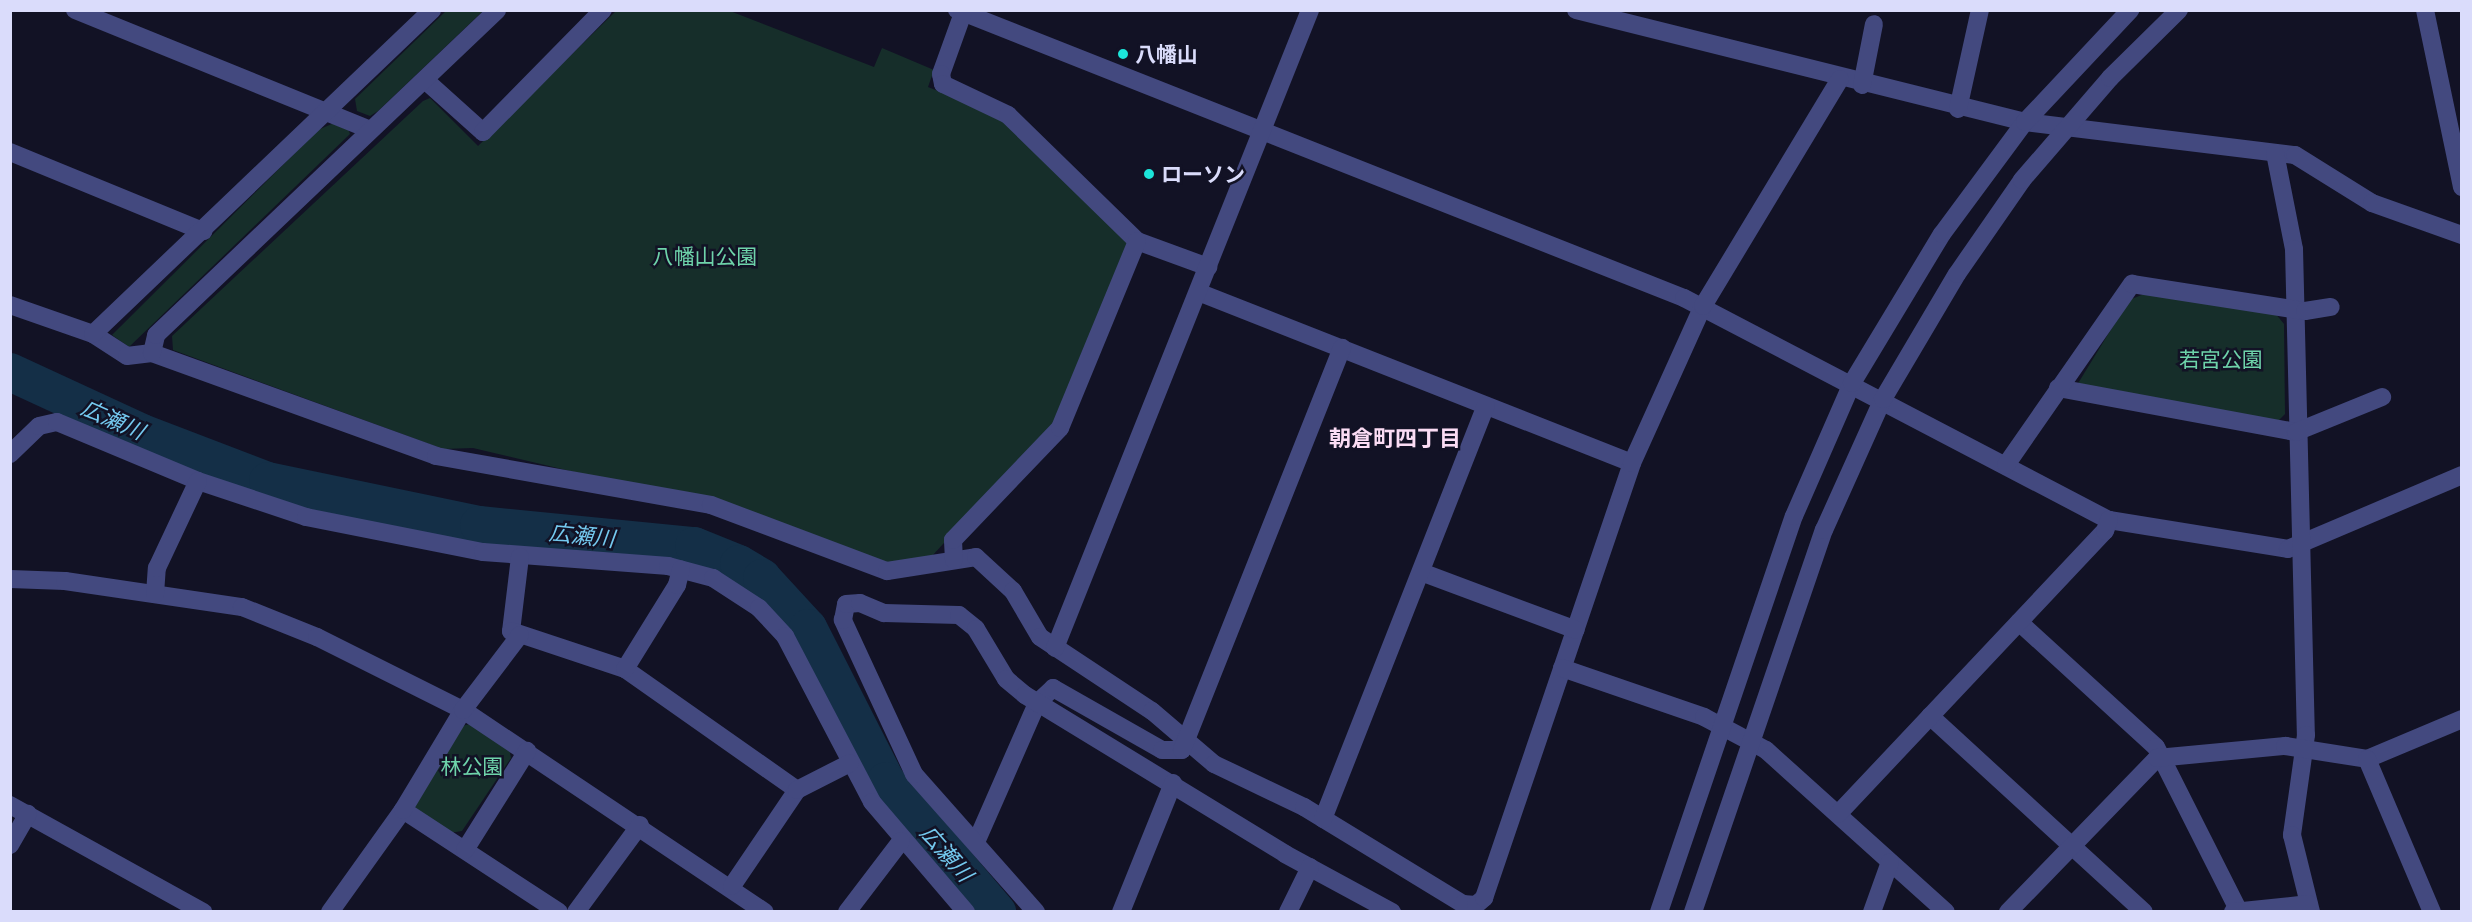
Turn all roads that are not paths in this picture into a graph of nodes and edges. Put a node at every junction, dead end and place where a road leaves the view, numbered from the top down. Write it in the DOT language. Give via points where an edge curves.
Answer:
graph roads {
  1 [pos="75,10"];
  2 [pos="432,10"];
  3 [pos="497,10"];
  4 [pos="603,10"];
  5 [pos="1310,10"];
  6 [pos="1575,10"];
  7 [pos="1980,10"];
  8 [pos="2130,10"];
  9 [pos="2179,10"];
  10 [pos="2425,10"];
  11 [pos="960,12"];
  12 [pos="1628,17"];
  13 [pos="1874,24"];
  14 [pos="1840,79"];
  15 [pos="425,80"];
  16 [pos="1862,85"];
  17 [pos="1958,109"];
  18 [pos="327,112"];
  19 [pos="2025,122"];
  20 [pos="2067,124"];
  21 [pos="1262,129"];
  22 [pos="371,130"];
  23 [pos="10,152"];
  24 [pos="2275,153"];
  25 [pos="2462,187"];
  26 [pos="203,231"];
  27 [pos="2462,235"];
  28 [pos="1137,241"];
  29 [pos="1209,267"];
  30 [pos="1198,292"];
  31 [pos="10,305"];
  32 [pos="1703,306"];
  33 [pos="2293,307"];
  34 [pos="2331,307"];
  35 [pos="93,334"];
  36 [pos="1342,348"];
  37 [pos="152,353"];
  38 [pos="1852,383"];
  39 [pos="2058,388"];
  40 [pos="2382,397"];
  41 [pos="1883,399"];
  42 [pos="1486,406"];
  43 [pos="2296,432"];
  44 [pos="10,454"];
  45 [pos="1632,463"];
  46 [pos="2006,465"];
  47 [pos="2462,476"];
  48 [pos="198,482"];
  49 [pos="2109,520"];
  50 [pos="2298,545"];
  51 [pos="520,556"];
  52 [pos="954,560"];
  53 [pos="681,568"];
  54 [pos="1421,572"];
  55 [pos="10,579"];
  56 [pos="155,594"];
  57 [pos="2019,622"];
  58 [pos="1576,630"];
  59 [pos="520,635"];
  60 [pos="1055,648"];
  61 [pos="1562,668"];
  62 [pos="625,669"];
  63 [pos="1037,703"];
  64 [pos="463,710"];
  65 [pos="1930,716"];
  66 [pos="2462,719"];
  67 [pos="1722,725"];
  68 [pos="1188,741"];
  69 [pos="1751,741"];
  70 [pos="2304,748"];
  71 [pos="527,751"];
  72 [pos="2160,756"];
  73 [pos="2367,759"];
  74 [pos="850,763"];
  75 [pos="1173,783"];
  76 [pos="797,790"];
  77 [pos="10,805"];
  78 [pos="403,810"];
  79 [pos="28,814"];
  80 [pos="1838,814"];
  81 [pos="1323,819"];
  82 [pos="640,825"];
  83 [pos="977,840"];
  84 [pos="901,841"];
  85 [pos="2073,844"];
  86 [pos="10,845"];
  87 [pos="465,850"];
  88 [pos="1890,862"];
  89 [pos="1310,867"];
  90 [pos="732,886"];
  91 [pos="2310,908"];
  92 [pos="2236,910"];
  93 [pos="203,912"];
  94 [pos="330,912"];
  95 [pos="559,912"];
  96 [pos="576,912"];
  97 [pos="765,912"];
  98 [pos="847,912"];
  99 [pos="966,912"];
  100 [pos="1036,912"];
  101 [pos="1121,912"];
  102 [pos="1288,912"];
  103 [pos="1392,912"];
  104 [pos="1659,912"];
  105 [pos="1693,912"];
  106 [pos="1872,912"];
  107 [pos="1946,912"];
  108 [pos="2008,912"];
  109 [pos="2144,912"];
  110 [pos="2432,912"];
  1 -- 18 [label="street"];
  2 -- 18 [label="street"];
  3 -- 15 [label="street"];
  4 -- 15 [label="street" via="483,132"];
  5 -- 21 [label="street"];
  6 -- 12 [label="street"];
  7 -- 17 [label="street"];
  8 -- 19 [label="street"];
  9 -- 20 [label="street"];
  10 -- 25 [label="street"];
  11 -- 21 [label="street"];
  11 -- 28 [label="street" via="941,74 943,84 1008,115"];
  12 -- 14 [label="street"];
  13 -- 16 [label="street"];
  14 -- 16 [label="street"];
  14 -- 32 [label="street"];
  15 -- 22 [label="street"];
  16 -- 17 [label="street"];
  17 -- 19 [label="street"];
  18 -- 22 [label="street"];
  18 -- 26 [label="street"];
  19 -- 20 [label="street"];
  19 -- 38 [label="street" via="1942,234"];
  20 -- 24 [label="street"];
  20 -- 41 [label="street" via="1991,222"];
  21 -- 29 [label="street"];
  21 -- 32 [label="street"];
  22 -- 37 [label="street" via="156,334"];
  23 -- 26 [label="street"];
  24 -- 27 [label="street" via="2304,159 2372,203"];
  24 -- 33 [label="street" via="2294,249"];
  26 -- 35 [label="street"];
  28 -- 29 [label="street"];
  28 -- 52 [label="street" via="1060,428 953,540"];
  29 -- 30 [label="street"];
  30 -- 36 [label="street"];
  30 -- 60 [label="street"];
  31 -- 35 [label="street"];
  32 -- 38 [label="street"];
  32 -- 45 [label="street"];
  33 -- 34 [label="street" via="2312,311"];
  33 -- 39 [label="street" via="2132,284"];
  33 -- 43 [label="street"];
  35 -- 37 [label="street" via="127,356"];
  36 -- 42 [label="street"];
  36 -- 68 [label="street"];
  37 -- 52 [label="street" via="436,456 711,505 887,571"];
  38 -- 41 [label="street"];
  38 -- 67 [label="street" via="1794,516"];
  39 -- 43 [label="street"];
  39 -- 46 [label="street"];
  40 -- 43 [label="street"];
  41 -- 46 [label="street"];
  41 -- 69 [label="street" via="1824,530"];
  42 -- 45 [label="street"];
  42 -- 54 [label="street"];
  43 -- 50 [label="street"];
  44 -- 48 [label="street" via="39,426 57,422"];
  45 -- 58 [label="street"];
  46 -- 49 [label="street"];
  47 -- 50 [label="street"];
  48 -- 51 [label="street" via="306,517"];
  48 -- 56 [label="street" via="157,568"];
  49 -- 50 [label="street" via="2279,549"];
  49 -- 57 [label="street"];
  50 -- 70 [label="street"];
  51 -- 53 [label="street"];
  51 -- 59 [label="street" via="510,626"];
  52 -- 60 [label="street" via="980,560 1013,591 1040,637"];
  53 -- 62 [label="street" via="677,585"];
  53 -- 74 [label="street" via="744,596 785,636 829,713"];
  54 -- 58 [label="street"];
  54 -- 81 [label="street"];
  55 -- 56 [label="street"];
  56 -- 64 [label="street" via="256,611"];
  57 -- 65 [label="street"];
  57 -- 72 [label="street"];
  58 -- 61 [label="street"];
  59 -- 62 [label="street"];
  59 -- 64 [label="street"];
  60 -- 68 [label="street" via="1152,711"];
  61 -- 67 [label="street"];
  61 -- 81 [label="street" via="1480,903 1463,904"];
  62 -- 76 [label="street"];
  63 -- 68 [label="street" via="1048,690 1060,689 1170,754"];
  63 -- 75 [label="street"];
  63 -- 83 [label="street"];
  63 -- 83 [label="street" via="1006,679 976,629 959,615 884,613 854,602 841,610 914,774 956,825"];
  64 -- 71 [label="street"];
  64 -- 78 [label="street"];
  65 -- 80 [label="street"];
  65 -- 85 [label="street"];
  66 -- 73 [label="street"];
  67 -- 69 [label="street"];
  67 -- 104 [label="street"];
  68 -- 81 [label="street" via="1222,768"];
  69 -- 80 [label="street"];
  69 -- 105 [label="street"];
  70 -- 72 [label="street"];
  70 -- 73 [label="street"];
  70 -- 91 [label="street" via="2292,835"];
  71 -- 82 [label="street"];
  71 -- 87 [label="street"];
  72 -- 85 [label="street"];
  72 -- 92 [label="street"];
  73 -- 110 [label="street"];
  74 -- 76 [label="street"];
  74 -- 84 [label="street"];
  75 -- 89 [label="street"];
  75 -- 101 [label="street"];
  76 -- 90 [label="street"];
  77 -- 79 [label="street"];
  78 -- 87 [label="street"];
  78 -- 94 [label="street"];
  79 -- 86 [label="street"];
  79 -- 93 [label="street"];
  80 -- 88 [label="street"];
  82 -- 90 [label="street"];
  82 -- 96 [label="street"];
  83 -- 100 [label="street"];
  84 -- 98 [label="street"];
  84 -- 99 [label="street"];
  85 -- 108 [label="street"];
  85 -- 109 [label="street"];
  87 -- 95 [label="street"];
  88 -- 106 [label="street"];
  88 -- 107 [label="street"];
  89 -- 102 [label="street"];
  89 -- 103 [label="street"];
  90 -- 97 [label="street"];
  91 -- 92 [label="street"];
}
